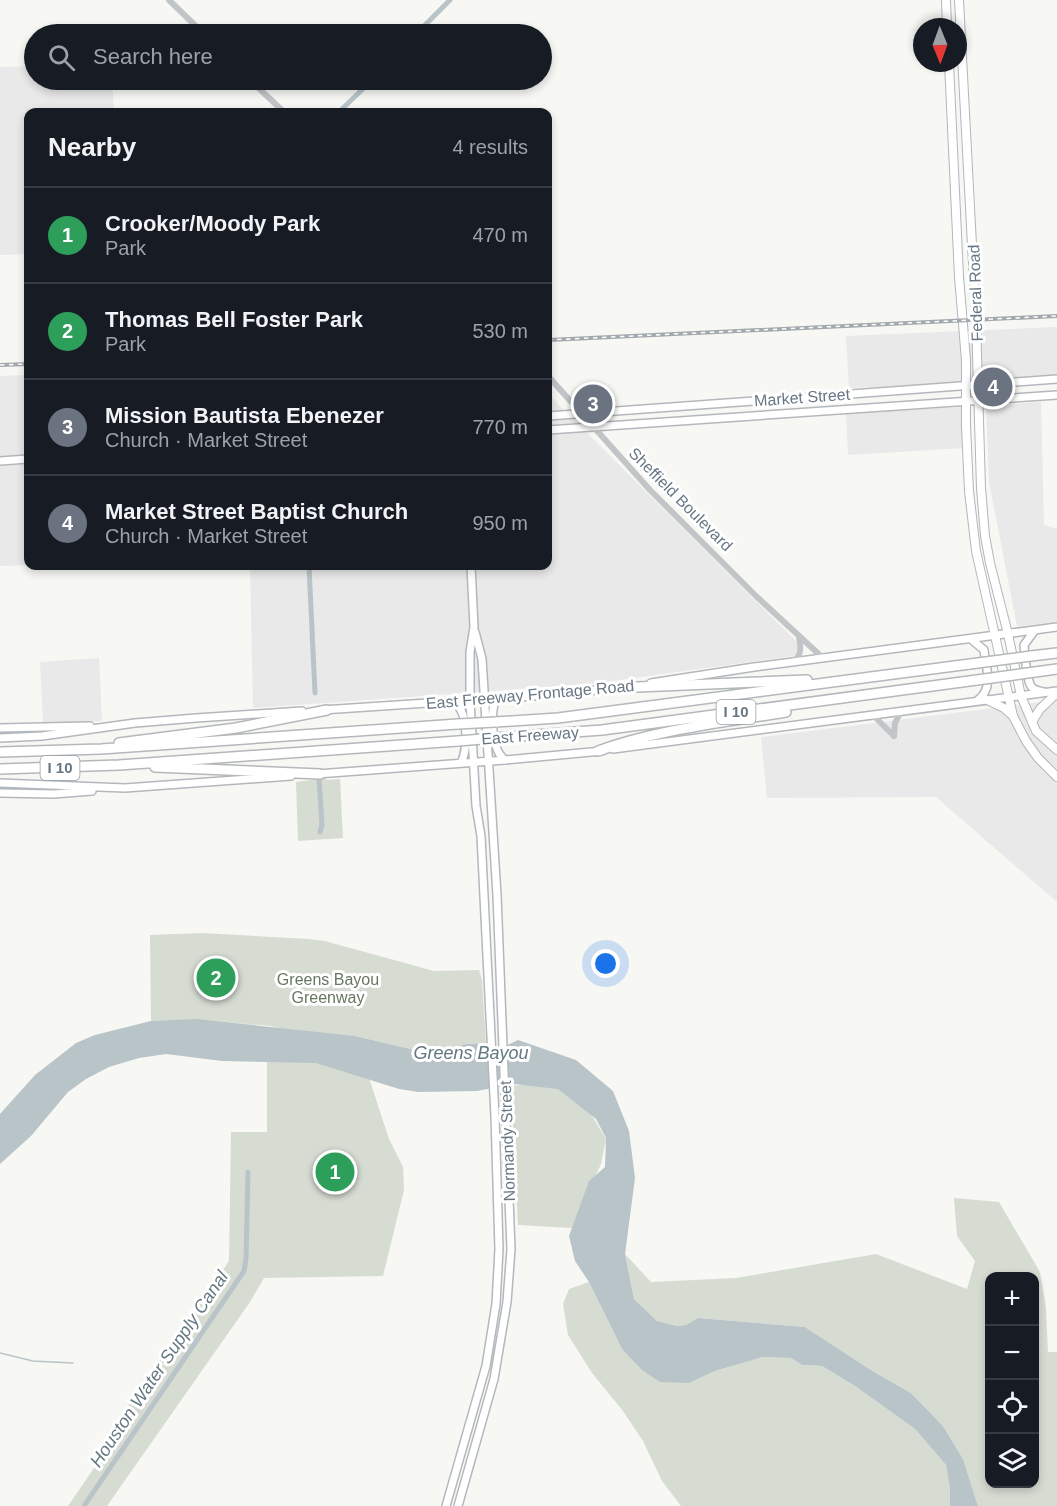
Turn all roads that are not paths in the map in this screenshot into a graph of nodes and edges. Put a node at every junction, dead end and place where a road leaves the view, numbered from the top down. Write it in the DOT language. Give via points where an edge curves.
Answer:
graph roads {
  1 [pos="169,0"];
  2 [pos="946,0"];
  3 [pos="959,0"];
  4 [pos="947,18"];
  5 [pos="194,24"];
  6 [pos="949,72"];
  7 [pos="261,90"];
  8 [pos="280,108"];
  9 [pos="971,212"];
  10 [pos="955,213"];
  11 [pos="974,276"];
  12 [pos="958,277"];
  13 [pos="1057,379"];
  14 [pos="552,381"];
  15 [pos="979,385"];
  16 [pos="967,386"];
  17 [pos="1057,395"];
  18 [pos="967,400"];
  19 [pos="979,400"];
  20 [pos="580,413"];
  21 [pos="552,416"];
  22 [pos="592,426"];
  23 [pos="552,430"];
  24 [pos="24,459"];
  25 [pos="0,461"];
  26 [pos="471,570"];
  27 [pos="474,627"];
  28 [pos="1057,627"];
  29 [pos="1035,630"];
  30 [pos="1008,634"];
  31 [pos="996,636"];
  32 [pos="799,637"];
  33 [pos="971,639"];
  34 [pos="1057,652"];
  35 [pos="823,658"];
  36 [pos="793,662"];
  37 [pos="1057,669"];
  38 [pos="863,678"];
  39 [pos="613,688"];
  40 [pos="894,692"];
  41 [pos="1057,692"];
  42 [pos="1046,693"];
  43 [pos="1020,696"];
  44 [pos="496,698"];
  45 [pos="1008,698"];
  46 [pos="485,699"];
  47 [pos="470,700"];
  48 [pos="987,700"];
  49 [pos="451,702"];
  50 [pos="976,702"];
  51 [pos="327,710"];
  52 [pos="901,711"];
  53 [pos="873,715"];
  54 [pos="1013,716"];
  55 [pos="1032,722"];
  56 [pos="135,723"];
  57 [pos="0,728"];
  58 [pos="1019,731"];
  59 [pos="1036,731"];
  60 [pos="0,738"];
  61 [pos="80,750"];
  62 [pos="1057,750"];
  63 [pos="598,751"];
  64 [pos="0,752"];
  65 [pos="505,760"];
  66 [pos="474,762"];
  67 [pos="488,762"];
  68 [pos="461,763"];
  69 [pos="119,765"];
  70 [pos="0,769"];
  71 [pos="1056,773"];
  72 [pos="320,774"];
  73 [pos="0,783"];
  74 [pos="125,788"];
  75 [pos="0,794"];
  76 [pos="454,1475"];
  77 [pos="466,1479"];
  78 [pos="446,1506"];
  79 [pos="458,1506"];
  1 -- 5 [label="street"];
  2 -- 4 [label="main road"];
  3 -- 9 [label="main road, Federal Road"];
  6 -- 10 [label="main road, Federal Road"];
  7 -- 8 [label="street"];
  9 -- 10 [label="main road"];
  9 -- 11 [label="main road, Federal Road"];
  10 -- 12 [label="main road, Federal Road"];
  11 -- 12 [label="main road"];
  11 -- 15 [label="main road, Federal Road"];
  12 -- 16 [label="main road, Federal Road"];
  13 -- 15 [label="main road, Market Street"];
  14 -- 20 [label="street, Sheffield Boulevard"];
  15 -- 16 [label="main road, Market Street"];
  15 -- 19 [label="main road, Federal Road"];
  16 -- 18 [label="main road, Federal Road"];
  16 -- 20 [label="main road, Market Street"];
  17 -- 19 [label="main road, Market Street"];
  18 -- 19 [label="main road, Market Street"];
  18 -- 22 [label="main road, Market Street"];
  18 -- 31 [label="main road, Federal Road" via="972,520"];
  19 -- 30 [label="main road, Federal Road" via="985,536"];
  20 -- 21 [label="main road, Market Street"];
  20 -- 22 [label="street, Sheffield Boulevard"];
  22 -- 23 [label="main road, Market Street"];
  22 -- 32 [label="street, Sheffield Boulevard" via="650,490"];
  24 -- 25 [label="main road"];
  26 -- 27 [label="main road, Normandy Street"];
  27 -- 46 [label="main road, Normandy Street" via="482,659"];
  27 -- 47 [label="main road, Normandy Street"];
  28 -- 29 [label="main road, East Freeway Frontage Road"];
  29 -- 30 [label="main road, East Freeway Frontage Road"];
  29 -- 42 [label="main road" via="1024,645 1029,681 1034,689"];
  30 -- 31 [label="main road, East Freeway Frontage Road"];
  30 -- 43 [label="main road, Federal Road"];
  31 -- 33 [label="main road, East Freeway Frontage Road"];
  31 -- 45 [label="main road, Federal Road"];
  32 -- 35 [label="street, Sheffield Boulevard"];
  32 -- 36 [label="street" via="801,650"];
  33 -- 35 [label="main road, East Freeway Frontage Road"];
  33 -- 50 [label="main road" via="984,650 988,685 985,695"];
  34 -- 38 [label="highway, East Freeway / I 10, bridge"];
  35 -- 36 [label="main road, East Freeway Frontage Road"];
  36 -- 39 [label="main road, East Freeway Frontage Road"];
  37 -- 40 [label="highway, East Freeway / I 10, bridge"];
  38 -- 39 [label="highway"];
  38 -- 61 [label="highway, East Freeway / I 10, bridge" via="558,718"];
  39 -- 44 [label="main road, East Freeway Frontage Road"];
  40 -- 63 [label="highway" via="663,734"];
  40 -- 69 [label="highway, East Freeway / I 10, bridge" via="602,730"];
  41 -- 42 [label="main road"];
  41 -- 55 [label="main road"];
  42 -- 43 [label="main road"];
  43 -- 45 [label="main road"];
  43 -- 55 [label="main road, Federal Road"];
  44 -- 46 [label="main road, East Freeway Frontage Road"];
  44 -- 65 [label="main road" via="492,711 495,747"];
  45 -- 48 [label="main road"];
  45 -- 54 [label="main road, Federal Road"];
  46 -- 47 [label="main road, East Freeway Frontage Road"];
  46 -- 67 [label="main road, Normandy Street"];
  47 -- 49 [label="main road, East Freeway Frontage Road"];
  47 -- 66 [label="main road, Normandy Street"];
  48 -- 50 [label="main road"];
  48 -- 54 [label="main road"];
  49 -- 51 [label="main road, East Freeway Frontage Road"];
  49 -- 68 [label="main road" via="464,714 466,748"];
  50 -- 52 [label="main road"];
  51 -- 56 [label="main road, East Freeway Frontage Road"];
  51 -- 61 [label="highway" via="236,728 143,738"];
  52 -- 53 [label="main road"];
  52 -- 53 [label="street" via="894,736"];
  53 -- 63 [label="main road"];
  54 -- 58 [label="main road, Federal Road"];
  55 -- 59 [label="main road, Federal Road"];
  56 -- 57 [label="main road"];
  56 -- 60 [label="main road, East Freeway Frontage Road"];
  58 -- 59 [label="main road"];
  58 -- 71 [label="main road, Federal Road" via="1038,758"];
  59 -- 62 [label="main road, Federal Road"];
  61 -- 64 [label="highway, East Freeway / I 10"];
  63 -- 65 [label="main road"];
  65 -- 67 [label="main road"];
  66 -- 67 [label="main road"];
  66 -- 68 [label="main road"];
  66 -- 76 [label="main road, Normandy Street" via="481,836 499,1249 496,1304 486,1366"];
  67 -- 77 [label="main road, Normandy Street" via="511,1249 494,1379"];
  68 -- 72 [label="main road"];
  69 -- 70 [label="highway, East Freeway / I 10"];
  69 -- 72 [label="highway"];
  72 -- 74 [label="main road"];
  73 -- 74 [label="main road"];
  74 -- 75 [label="main road"];
  76 -- 77 [label="main road"];
  76 -- 78 [label="main road, Normandy Street"];
  77 -- 79 [label="main road, Normandy Street"];
}
